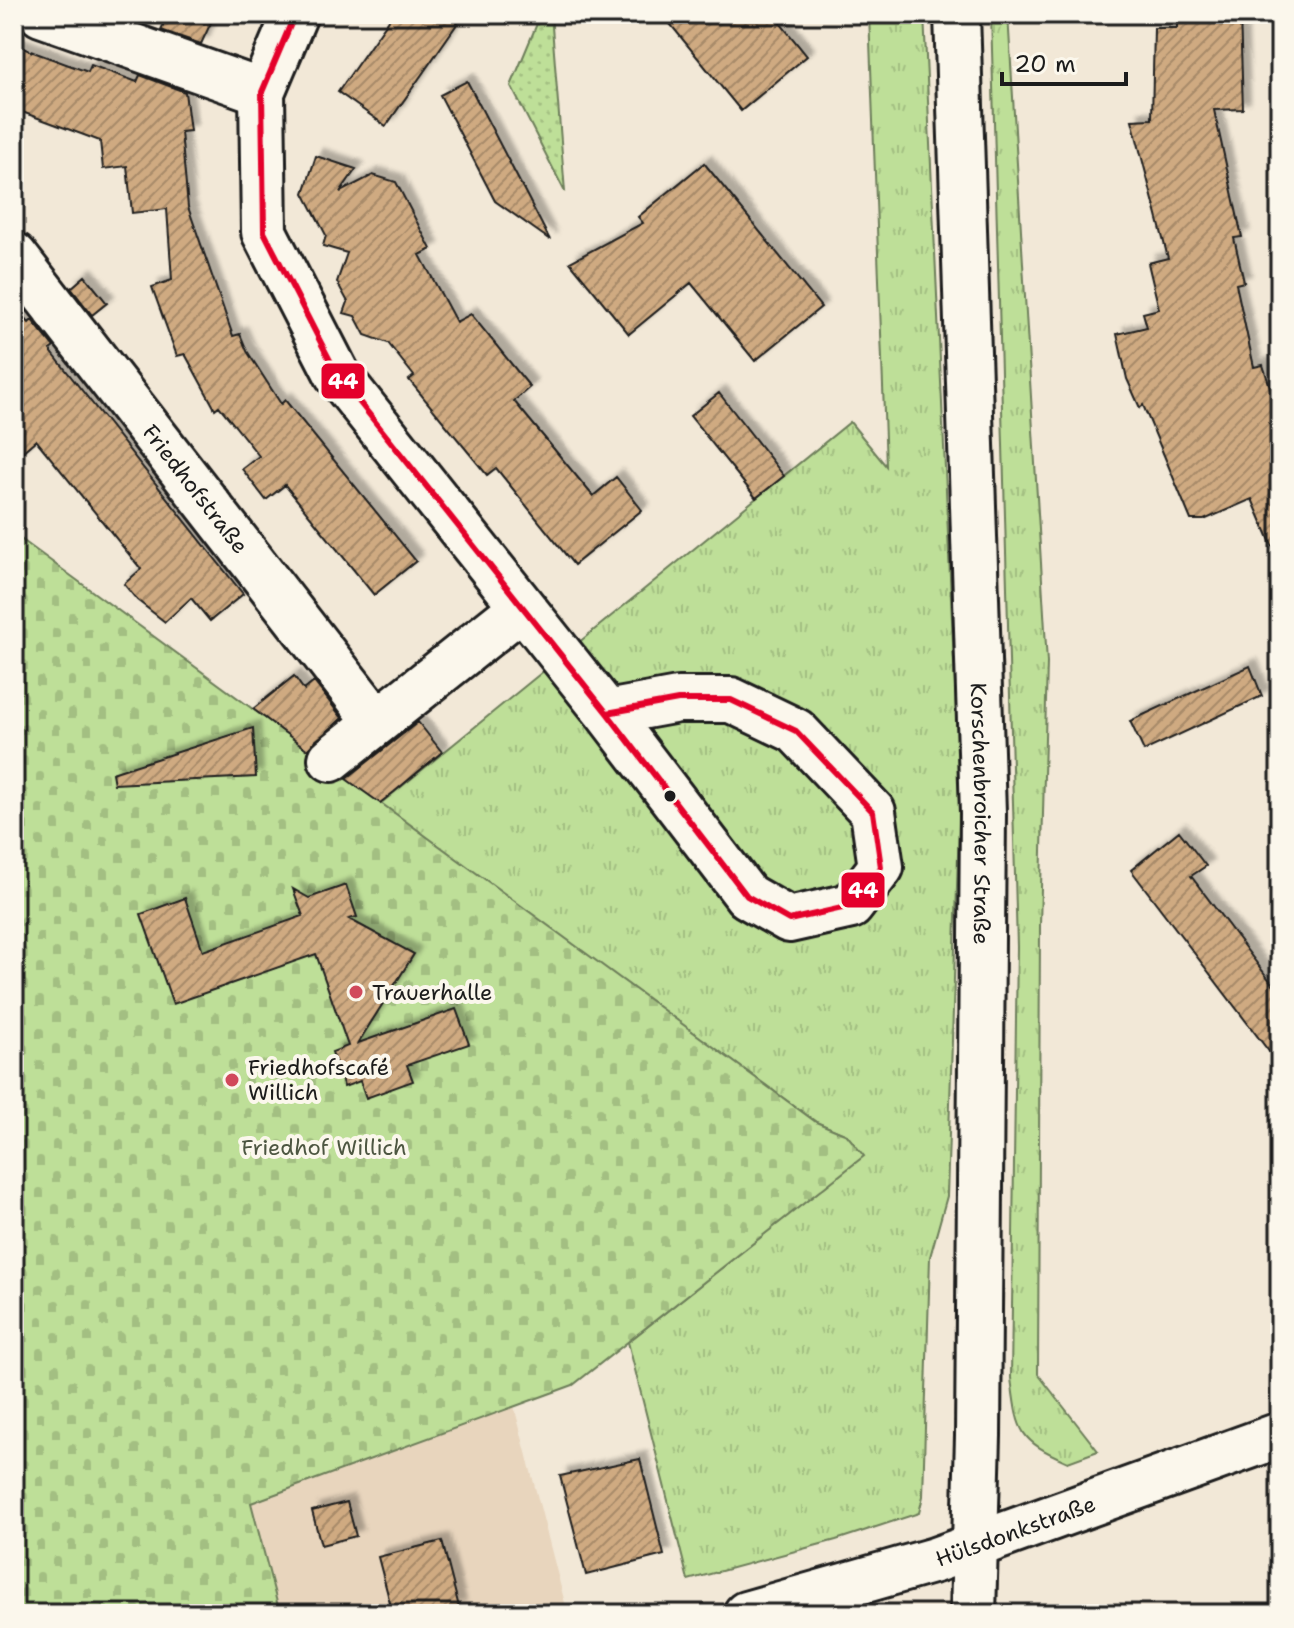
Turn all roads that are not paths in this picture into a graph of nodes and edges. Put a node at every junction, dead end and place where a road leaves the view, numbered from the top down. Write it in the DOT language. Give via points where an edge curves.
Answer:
graph roads {
  1 [pos="41,14"];
  2 [pos="295,14"];
  3 [pos="957,14"];
  4 [pos="262,92"];
  5 [pos="14,255"];
  6 [pos="521,608"];
  7 [pos="607,713"];
  8 [pos="377,722"];
  9 [pos="331,759"];
  10 [pos="1280,1435"];
  11 [pos="976,1546"];
  12 [pos="746,1614"];
  13 [pos="973,1614"];
  1 -- 4 [label="street"];
  2 -- 4 [label="street"];
  3 -- 11 [label="street, Korschenbroicher Straße" via="983,813"];
  4 -- 6 [label="street" via="264,232 337,374"];
  5 -- 8 [label="street, Friedhofstraße"];
  6 -- 7 [label="street"];
  6 -- 8 [label="street"];
  7 -- 7 [label="street" via="747,896 789,920 851,906 881,867 873,812 796,731 731,700 678,700"];
  8 -- 9 [label="street"];
  10 -- 11 [label="street, Hülsdonkstraße"];
  11 -- 12 [label="street, Hülsdonkstraße"];
  11 -- 13 [label="street, Korschenbroicher Straße"];
}
